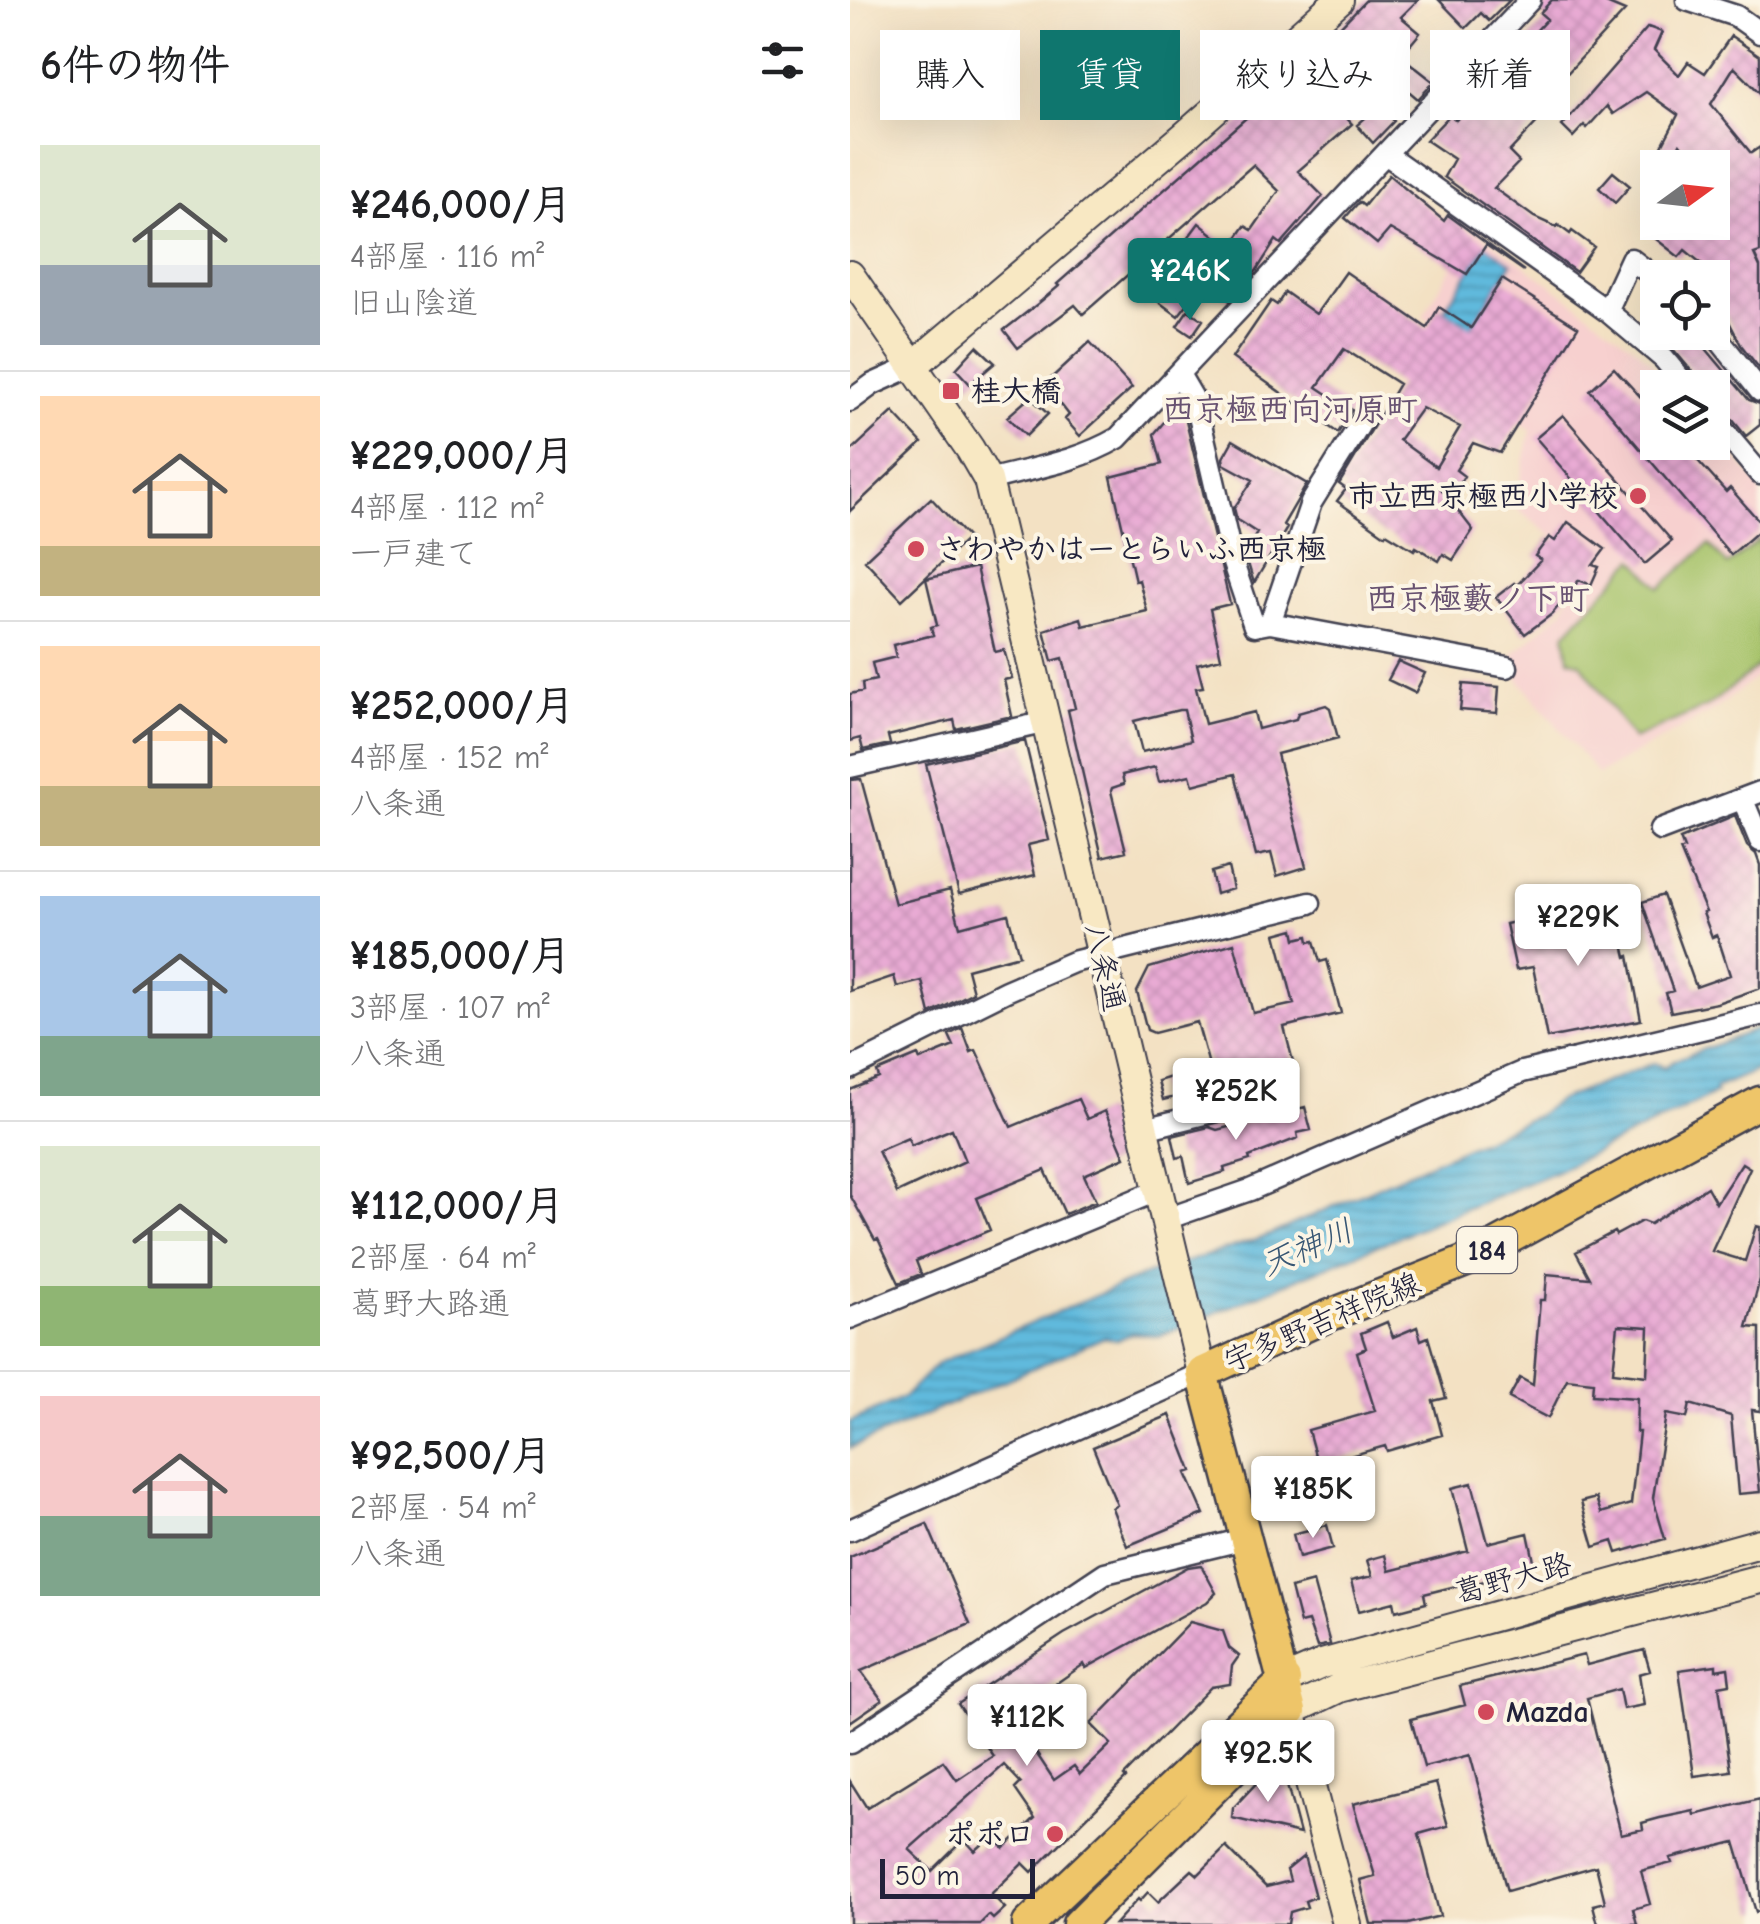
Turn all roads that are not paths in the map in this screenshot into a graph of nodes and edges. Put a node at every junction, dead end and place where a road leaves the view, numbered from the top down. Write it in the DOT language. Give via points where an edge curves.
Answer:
graph roads {
  1 [pos="1339,0"];
  2 [pos="1530,0"];
  3 [pos="1687,0"];
  4 [pos="1726,6"];
  5 [pos="1760,33"];
  6 [pos="1387,154"];
  7 [pos="1640,266"];
  8 [pos="850,275"];
  9 [pos="1608,311"];
  10 [pos="1727,350"];
  11 [pos="908,358"];
  12 [pos="1673,370"];
  13 [pos="1179,374"];
  14 [pos="1760,392"];
  15 [pos="850,401"];
  16 [pos="1367,413"];
  17 [pos="1730,438"];
  18 [pos="1760,474"];
  19 [pos="988,480"];
  20 [pos="1270,623"];
  21 [pos="1507,667"];
  22 [pos="1047,722"];
  23 [pos="850,767"];
  24 [pos="1751,796"];
  25 [pos="1660,830"];
  26 [pos="1760,841"];
  27 [pos="1310,903"];
  28 [pos="1103,955"];
  29 [pos="1760,1015"];
  30 [pos="850,1070"];
  31 [pos="1280,1095"];
  32 [pos="1760,1102"];
  33 [pos="1144,1128"];
  34 [pos="1159,1190"];
  35 [pos="1168,1227"];
  36 [pos="850,1318"];
  37 [pos="1200,1359"];
  38 [pos="850,1530"];
  39 [pos="1245,1539"];
  40 [pos="1760,1543"];
  41 [pos="1760,1580"];
  42 [pos="1285,1680"];
  43 [pos="1292,1711"];
  44 [pos="850,1743"];
  45 [pos="1028,1924"];
  46 [pos="1078,1924"];
  47 [pos="1347,1924"];
  1 -- 11 [label="street" via="1187,134"];
  2 -- 6 [label="street"];
  3 -- 4 [label="street"];
  4 -- 5 [label="street"];
  6 -- 9 [label="street"];
  6 -- 13 [label="street"];
  7 -- 9 [label="street" via="1631,259"];
  8 -- 11 [label="street, 八条通"];
  9 -- 12 [label="street"];
  10 -- 14 [label="street"];
  11 -- 15 [label="street"];
  11 -- 19 [label="street, 八条通"];
  13 -- 19 [label="street" via="1118,438 1091,454"];
  13 -- 20 [label="street" via="1196,404 1254,626"];
  16 -- 20 [label="street" via="1311,503"];
  17 -- 18 [label="street"];
  19 -- 22 [label="street, 八条通"];
  20 -- 21 [label="street"];
  22 -- 23 [label="street"];
  22 -- 28 [label="street, 八条通"];
  24 -- 25 [label="street"];
  24 -- 26 [label="street"];
  27 -- 28 [label="street"];
  28 -- 30 [label="street" via="1006,992"];
  28 -- 33 [label="street, 八条通"];
  29 -- 35 [label="street" via="1522,1072"];
  31 -- 33 [label="street"];
  32 -- 37 [label="main road, 宇多野吉祥院線 / 184" via="1471,1259"];
  33 -- 34 [label="street, 八条通"];
  34 -- 35 [label="street, 八条通"];
  34 -- 36 [label="street"];
  35 -- 37 [label="street, 八条通"];
  37 -- 38 [label="street"];
  37 -- 39 [label="main road, 八条通"];
  39 -- 42 [label="main road, 八条通"];
  39 -- 44 [label="street" via="1105,1572"];
  40 -- 42 [label="street, 葛野大路" via="1322,1664"];
  41 -- 43 [label="street, 葛野大路" via="1339,1688"];
  42 -- 43 [label="main road, 八条通"];
  42 -- 45 [label="main road"];
  43 -- 46 [label="main road"];
  43 -- 47 [label="street, 八条通"];
}
